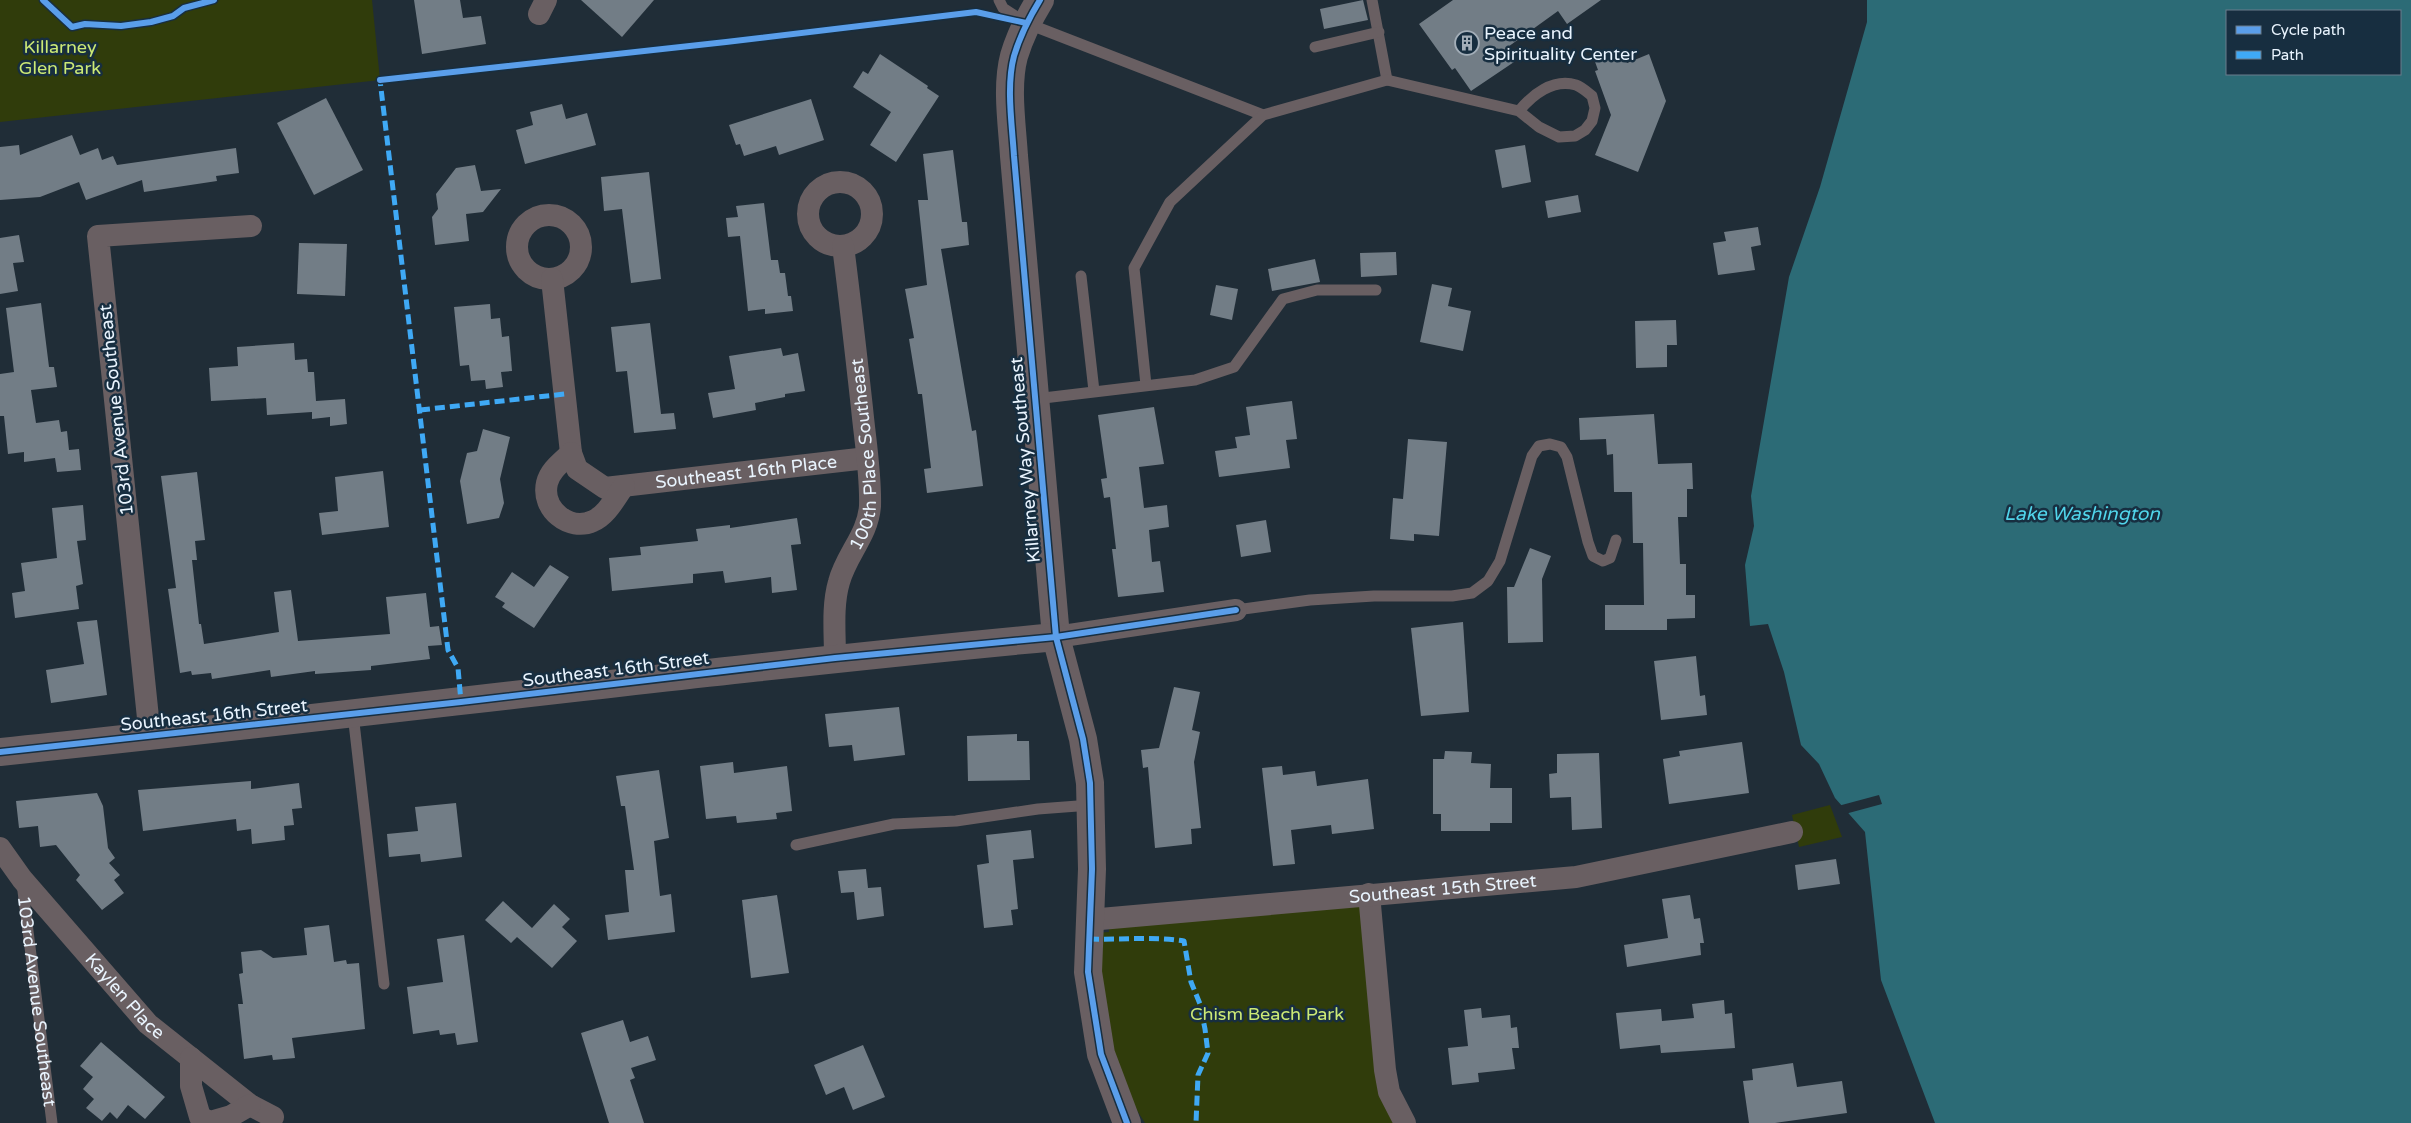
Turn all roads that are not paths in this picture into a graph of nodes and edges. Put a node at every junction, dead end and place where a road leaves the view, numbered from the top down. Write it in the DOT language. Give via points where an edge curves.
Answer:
graph roads {
  1 [pos="999,0"];
  2 [pos="1040,0"];
  3 [pos="1372,0"];
  4 [pos="1026,24"];
  5 [pos="1380,32"];
  6 [pos="1315,47"];
  7 [pos="1387,80"];
  8 [pos="1519,111"];
  9 [pos="1263,115"];
  10 [pos="250,226"];
  11 [pos="843,246"];
  12 [pos="1080,276"];
  13 [pos="552,279"];
  14 [pos="1376,290"];
  15 [pos="1146,386"];
  16 [pos="1094,391"];
  17 [pos="1035,399"];
  18 [pos="571,453"];
  19 [pos="867,458"];
  20 [pos="624,486"];
  21 [pos="1616,540"];
  22 [pos="1236,610"];
  23 [pos="1056,637"];
  24 [pos="835,658"];
  25 [pos="353,714"];
  26 [pos="150,737"];
  27 [pos="0,752"];
  28 [pos="1091,805"];
  29 [pos="1792,832"];
  30 [pos="796,844"];
  31 [pos="0,848"];
  32 [pos="22,879"];
  33 [pos="1369,894"];
  34 [pos="1089,920"];
  35 [pos="384,984"];
  36 [pos="191,1058"];
  37 [pos="250,1106"];
  38 [pos="277,1120"];
  39 [pos="52,1123"];
  40 [pos="1127,1123"];
  41 [pos="1405,1123"];
  1 -- 4 [label="lane" via="1003,8"];
  2 -- 4 [label="street, Killarney Way Southeast"];
  3 -- 5 [label="lane"];
  4 -- 9 [label="lane"];
  4 -- 17 [label="street, Killarney Way Southeast" via="1014,57 1011,92 1014,165"];
  5 -- 6 [label="lane"];
  5 -- 7 [label="lane"];
  7 -- 8 [label="lane"];
  7 -- 9 [label="lane"];
  8 -- 8 [label="lane" via="1534,94 1555,85 1576,85 1592,96 1595,108 1592,121 1584,130 1575,136 1559,137 1539,127"];
  9 -- 15 [label="lane" via="1170,202 1134,268"];
  10 -- 26 [label="street, 103rd Avenue Southeast" via="98,236"];
  11 -- 19 [label="street, 100th Place Southeast"];
  12 -- 16 [label="lane"];
  13 -- 18 [label="street"];
  14 -- 15 [label="lane" via="1317,290 1283,299 1234,367 1195,380"];
  15 -- 16 [label="lane"];
  16 -- 17 [label="lane"];
  17 -- 23 [label="street, Killarney Way Southeast"];
  18 -- 20 [label="street, Southeast 16th Place" via="577,469 604,488"];
  18 -- 20 [label="street" via="551,473 548,482 547,500 557,516 574,524 594,521 602,516"];
  19 -- 20 [label="street, Southeast 16th Place"];
  19 -- 24 [label="street, 100th Place Southeast" via="868,519 839,582 835,603"];
  21 -- 22 [label="lane" via="1610,558 1603,561 1593,556 1568,457 1561,447 1539,446 1532,456 1500,561 1488,581 1472,593 1310,600"];
  22 -- 23 [label="street, Southeast 16th Street"];
  23 -- 24 [label="street, Southeast 16th Street"];
  23 -- 28 [label="street, Killarney Way Southeast" via="1083,739"];
  24 -- 25 [label="street, Southeast 16th Street"];
  25 -- 26 [label="street, Southeast 16th Street"];
  25 -- 35 [label="lane"];
  26 -- 27 [label="street, Southeast 16th Street"];
  28 -- 30 [label="lane" via="956,821 894,824"];
  28 -- 34 [label="street, Killarney Way Southeast"];
  29 -- 33 [label="street, Southeast 15th Street" via="1576,877"];
  31 -- 32 [label="street, Kaylen Place"];
  32 -- 36 [label="street, Kaylen Place" via="148,1024"];
  32 -- 39 [label="lane, 103rd Avenue Southeast"];
  33 -- 34 [label="street, Southeast 15th Street"];
  33 -- 41 [label="street" via="1385,1070 1389,1092"];
  34 -- 40 [label="street, Killarney Way Southeast" via="1088,972 1094,1018 1101,1054"];
  36 -- 37 [label="street, Kaylen Place"];
  36 -- 37 [label="street" via="191,1086 200,1117 210,1122"];
  37 -- 38 [label="street, Kaylen Place"];
}
